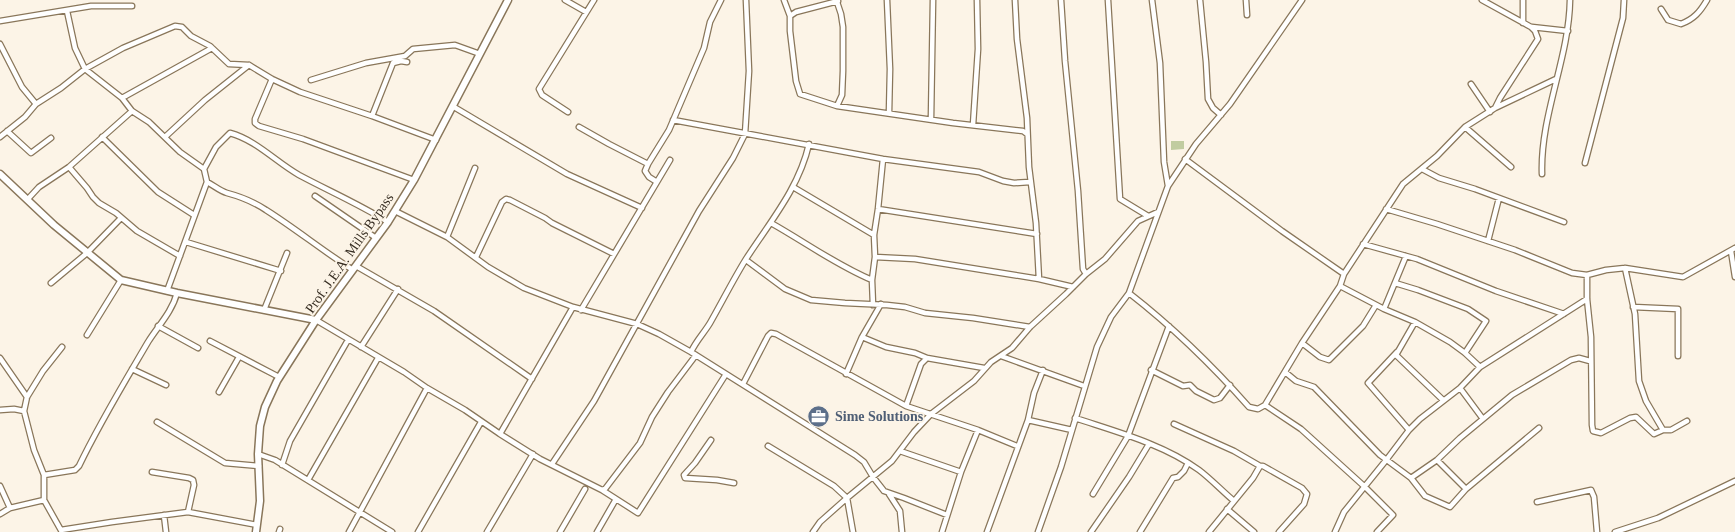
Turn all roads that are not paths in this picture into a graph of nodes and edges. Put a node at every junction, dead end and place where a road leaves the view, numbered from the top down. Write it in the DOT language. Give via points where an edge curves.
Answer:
graph roads {
  1 [pos="508,0"];
  2 [pos="565,0"];
  3 [pos="594,0"];
  4 [pos="721,0"];
  5 [pos="746,0"];
  6 [pos="784,0"];
  7 [pos="887,0"];
  8 [pos="933,0"];
  9 [pos="978,0"];
  10 [pos="1015,0"];
  11 [pos="1061,0"];
  12 [pos="1108,0"];
  13 [pos="1152,0"];
  14 [pos="1200,0"];
  15 [pos="1246,0"];
  16 [pos="1302,0"];
  17 [pos="1482,0"];
  18 [pos="1523,0"];
  19 [pos="1570,0"];
  20 [pos="1624,0"];
  21 [pos="1707,0"];
  22 [pos="838,1"];
  23 [pos="132,6"];
  24 [pos="1661,9"];
  25 [pos="67,11"];
  26 [pos="586,12"];
  27 [pos="1247,15"];
  28 [pos="790,16"];
  29 [pos="0,20"];
  30 [pos="1523,23"];
  31 [pos="1531,27"];
  32 [pos="1568,31"];
  33 [pos="0,44"];
  34 [pos="212,48"];
  35 [pos="480,54"];
  36 [pos="407,62"];
  37 [pos="249,65"];
  38 [pos="85,69"];
  39 [pos="272,79"];
  40 [pos="1556,79"];
  41 [pos="311,80"];
  42 [pos="1471,84"];
  43 [pos="122,98"];
  44 [pos="36,104"];
  45 [pos="837,106"];
  46 [pos="454,107"];
  47 [pos="1495,108"];
  48 [pos="132,111"];
  49 [pos="568,112"];
  50 [pos="1490,112"];
  51 [pos="889,113"];
  52 [pos="1221,115"];
  53 [pos="372,116"];
  54 [pos="931,119"];
  55 [pos="673,120"];
  56 [pos="973,125"];
  57 [pos="579,126"];
  58 [pos="1465,127"];
  59 [pos="7,131"];
  60 [pos="744,134"];
  61 [pos="1027,134"];
  62 [pos="0,137"];
  63 [pos="102,137"];
  64 [pos="165,137"];
  65 [pos="51,138"];
  66 [pos="436,140"];
  67 [pos="808,144"];
  68 [pos="883,159"];
  69 [pos="1185,159"];
  70 [pos="670,160"];
  71 [pos="648,164"];
  72 [pos="1585,164"];
  73 [pos="69,167"];
  74 [pos="1511,167"];
  75 [pos="475,168"];
  76 [pos="204,169"];
  77 [pos="1422,169"];
  78 [pos="0,174"];
  79 [pos="1542,174"];
  80 [pos="414,180"];
  81 [pos="207,182"];
  82 [pos="657,182"];
  83 [pos="1030,182"];
  84 [pos="793,186"];
  85 [pos="1168,186"];
  86 [pos="315,196"];
  87 [pos="1499,198"];
  88 [pos="27,200"];
  89 [pos="642,208"];
  90 [pos="878,209"];
  91 [pos="1386,209"];
  92 [pos="395,211"];
  93 [pos="1158,212"];
  94 [pos="194,215"];
  95 [pos="1148,216"];
  96 [pos="121,218"];
  97 [pos="388,222"];
  98 [pos="1564,222"];
  99 [pos="771,223"];
  100 [pos="1037,234"];
  101 [pos="874,235"];
  102 [pos="376,238"];
  103 [pos="447,238"];
  104 [pos="1488,241"];
  105 [pos="186,242"];
  106 [pos="1363,244"];
  107 [pos="1733,249"];
  108 [pos="87,253"];
  109 [pos="287,253"];
  110 [pos="614,254"];
  111 [pos="180,256"];
  112 [pos="1406,256"];
  113 [pos="476,257"];
  114 [pos="875,257"];
  115 [pos="746,260"];
  116 [pos="354,268"];
  117 [pos="1625,268"];
  118 [pos="281,272"];
  119 [pos="1086,274"];
  120 [pos="1344,274"];
  121 [pos="1587,275"];
  122 [pos="1735,276"];
  123 [pos="1039,279"];
  124 [pos="121,280"];
  125 [pos="872,280"];
  126 [pos="50,283"];
  127 [pos="1395,283"];
  128 [pos="1340,286"];
  129 [pos="1073,287"];
  130 [pos="398,289"];
  131 [pos="167,291"];
  132 [pos="177,293"];
  133 [pos="1129,293"];
  134 [pos="1587,299"];
  135 [pos="881,304"];
  136 [pos="1376,304"];
  137 [pos="873,305"];
  138 [pos="573,307"];
  139 [pos="1633,307"];
  140 [pos="1384,309"];
  141 [pos="264,310"];
  142 [pos="581,310"];
  143 [pos="1564,314"];
  144 [pos="316,320"];
  145 [pos="1415,322"];
  146 [pos="637,324"];
  147 [pos="158,326"];
  148 [pos="1169,326"];
  149 [pos="1030,327"];
  150 [pos="87,335"];
  151 [pos="862,337"];
  152 [pos="348,340"];
  153 [pos="210,341"];
  154 [pos="1302,343"];
  155 [pos="62,347"];
  156 [pos="361,347"];
  157 [pos="198,348"];
  158 [pos="1397,352"];
  159 [pos="1465,353"];
  160 [pos="694,354"];
  161 [pos="1000,356"];
  162 [pos="1678,356"];
  163 [pos="239,357"];
  164 [pos="0,358"];
  165 [pos="378,358"];
  166 [pos="927,358"];
  167 [pos="1590,361"];
  168 [pos="1480,367"];
  169 [pos="984,368"];
  170 [pos="132,370"];
  171 [pos="1043,370"];
  172 [pos="1151,370"];
  173 [pos="1285,372"];
  174 [pos="726,374"];
  175 [pos="846,374"];
  176 [pos="279,377"];
  177 [pos="532,378"];
  178 [pos="743,384"];
  179 [pos="166,385"];
  180 [pos="1230,385"];
  181 [pos="1084,386"];
  182 [pos="427,388"];
  183 [pos="1460,388"];
  184 [pos="219,392"];
  185 [pos="27,397"];
  186 [pos="1443,400"];
  187 [pos="1265,405"];
  188 [pos="906,406"];
  189 [pos="0,410"];
  190 [pos="24,411"];
  191 [pos="931,414"];
  192 [pos="1075,418"];
  193 [pos="1483,419"];
  194 [pos="1028,420"];
  195 [pos="1687,420"];
  196 [pos="157,422"];
  197 [pos="481,422"];
  198 [pos="1174,424"];
  199 [pos="1539,428"];
  200 [pos="978,430"];
  201 [pos="1072,430"];
  202 [pos="1408,430"];
  203 [pos="1663,430"];
  204 [pos="500,434"];
  205 [pos="1128,436"];
  206 [pos="711,440"];
  207 [pos="1150,444"];
  208 [pos="768,446"];
  209 [pos="1018,446"];
  210 [pos="900,451"];
  211 [pos="258,454"];
  212 [pos="533,454"];
  213 [pos="1387,459"];
  214 [pos="1437,460"];
  215 [pos="552,464"];
  216 [pos="1188,464"];
  217 [pos="282,465"];
  218 [pos="258,466"];
  219 [pos="1260,466"];
  220 [pos="152,472"];
  221 [pos="960,472"];
  222 [pos="44,475"];
  223 [pos="873,477"];
  224 [pos="1412,478"];
  225 [pos="308,480"];
  226 [pos="1735,481"];
  227 [pos="734,483"];
  228 [pos="0,486"];
  229 [pos="1365,487"];
  230 [pos="585,489"];
  231 [pos="1466,489"];
  232 [pos="602,490"];
  233 [pos="889,494"];
  234 [pos="1093,494"];
  235 [pos="847,498"];
  236 [pos="616,499"];
  237 [pos="44,500"];
  238 [pos="1234,501"];
  239 [pos="1537,502"];
  240 [pos="10,508"];
  241 [pos="1228,508"];
  242 [pos="188,512"];
  243 [pos="360,513"];
  244 [pos="0,514"];
  245 [pos="164,514"];
  246 [pos="947,515"];
  247 [pos="256,528"];
  248 [pos="62,531"];
  249 [pos="166,532"];
  250 [pos="349,532"];
  251 [pos="392,532"];
  252 [pos="418,532"];
  253 [pos="487,532"];
  254 [pos="560,532"];
  255 [pos="597,532"];
  256 [pos="813,532"];
  257 [pos="853,532"];
  258 [pos="902,532"];
  259 [pos="942,532"];
  260 [pos="987,532"];
  261 [pos="1038,532"];
  262 [pos="1091,532"];
  263 [pos="1140,532"];
  264 [pos="1209,532"];
  265 [pos="1254,532"];
  266 [pos="1279,532"];
  267 [pos="1335,532"];
  268 [pos="1377,532"];
  269 [pos="1597,532"];
  270 [pos="1615,532"];
  1 -- 35 [label="street, Prof. J.E.A. Mills Bypass"];
  2 -- 26 [label="street"];
  3 -- 26 [label="street"];
  4 -- 55 [label="street"];
  5 -- 60 [label="street" via="748,72"];
  6 -- 28 [label="street"];
  7 -- 51 [label="street"];
  8 -- 54 [label="street"];
  9 -- 56 [label="street"];
  10 -- 61 [label="street"];
  11 -- 119 [label="street"];
  12 -- 95 [label="street" via="1120,199"];
  13 -- 85 [label="street" via="1160,63"];
  14 -- 52 [label="street" via="1208,99"];
  15 -- 27 [label="street"];
  16 -- 52 [label="street"];
  17 -- 30 [label="street"];
  18 -- 30 [label="street"];
  19 -- 32 [label="street"];
  20 -- 72 [label="street" via="1623,18"];
  21 -- 24 [label="street" via="1701,12 1681,24 1668,20"];
  22 -- 28 [label="street"];
  22 -- 45 [label="street" via="843,27 843,89"];
  23 -- 25 [label="street" via="90,6"];
  25 -- 29 [label="street"];
  25 -- 38 [label="street" via="75,48"];
  26 -- 49 [label="street" via="539,89 542,95"];
  28 -- 45 [label="street" via="800,94"];
  30 -- 31 [label="street"];
  31 -- 32 [label="street"];
  31 -- 47 [label="street" via="1538,38"];
  32 -- 40 [label="street"];
  33 -- 44 [label="street" via="22,87"];
  34 -- 37 [label="street" via="229,64"];
  34 -- 38 [label="street" via="182,27 175,26 123,48"];
  34 -- 43 [label="street"];
  35 -- 41 [label="street" via="455,45 414,49 405,56"];
  35 -- 46 [label="street, Prof. J.E.A. Mills Bypass"];
  36 -- 53 [label="street" via="393,63"];
  37 -- 39 [label="street"];
  37 -- 64 [label="street"];
  38 -- 43 [label="street"];
  38 -- 44 [label="street"];
  39 -- 53 [label="street"];
  39 -- 80 [label="street" via="255,118 259,126"];
  40 -- 47 [label="street"];
  40 -- 79 [label="street" via="1543,139"];
  42 -- 50 [label="street"];
  43 -- 48 [label="street"];
  44 -- 59 [label="street"];
  45 -- 51 [label="street"];
  46 -- 66 [label="street, Prof. J.E.A. Mills Bypass"];
  46 -- 89 [label="street" via="567,174"];
  47 -- 50 [label="street"];
  48 -- 63 [label="street"];
  48 -- 64 [label="street"];
  50 -- 58 [label="street"];
  51 -- 54 [label="street"];
  52 -- 69 [label="street"];
  53 -- 66 [label="street"];
  54 -- 56 [label="street"];
  55 -- 60 [label="street"];
  55 -- 71 [label="street"];
  56 -- 61 [label="street"];
  57 -- 71 [label="street"];
  58 -- 74 [label="street"];
  58 -- 77 [label="street"];
  59 -- 62 [label="street"];
  59 -- 65 [label="street" via="32,154"];
  60 -- 67 [label="street"];
  60 -- 146 [label="street"];
  61 -- 83 [label="street"];
  63 -- 73 [label="street"];
  63 -- 94 [label="street" via="158,192"];
  64 -- 76 [label="street"];
  66 -- 80 [label="street, Prof. J.E.A. Mills Bypass"];
  67 -- 68 [label="street"];
  67 -- 84 [label="street"];
  68 -- 83 [label="street" via="979,172 1014,183"];
  68 -- 90 [label="street"];
  69 -- 85 [label="street"];
  69 -- 120 [label="street"];
  70 -- 82 [label="street"];
  71 -- 82 [label="street" via="645,172"];
  73 -- 88 [label="street" via="39,187"];
  73 -- 96 [label="street" via="93,198"];
  75 -- 103 [label="street"];
  76 -- 81 [label="street"];
  76 -- 97 [label="street" via="216,147 226,135 233,134 266,151 298,174"];
  77 -- 87 [label="street"];
  77 -- 91 [label="street" via="1404,184"];
  78 -- 88 [label="street"];
  80 -- 92 [label="street, Prof. J.E.A. Mills Bypass"];
  81 -- 94 [label="street"];
  81 -- 116 [label="street" via="267,210 322,250"];
  82 -- 89 [label="street"];
  83 -- 100 [label="street"];
  84 -- 99 [label="street"];
  84 -- 101 [label="street"];
  85 -- 93 [label="street"];
  86 -- 102 [label="street"];
  87 -- 98 [label="street"];
  87 -- 104 [label="street"];
  88 -- 108 [label="street"];
  89 -- 110 [label="street"];
  90 -- 100 [label="street"];
  90 -- 101 [label="street"];
  91 -- 104 [label="street"];
  91 -- 106 [label="street"];
  92 -- 97 [label="street, Prof. J.E.A. Mills Bypass"];
  92 -- 103 [label="street"];
  93 -- 95 [label="street"];
  93 -- 133 [label="street"];
  94 -- 105 [label="street"];
  95 -- 119 [label="street" via="1138,221 1105,259"];
  96 -- 108 [label="street"];
  96 -- 111 [label="street"];
  97 -- 102 [label="street, Prof. J.E.A. Mills Bypass"];
  99 -- 115 [label="street"];
  99 -- 125 [label="street" via="849,270"];
  100 -- 123 [label="street"];
  101 -- 114 [label="street"];
  102 -- 116 [label="street, Prof. J.E.A. Mills Bypass"];
  103 -- 113 [label="street"];
  104 -- 121 [label="street" via="1572,273"];
  105 -- 111 [label="street"];
  105 -- 118 [label="street"];
  106 -- 112 [label="street"];
  106 -- 120 [label="street"];
  107 -- 117 [label="street" via="1682,277"];
  107 -- 122 [label="street"];
  108 -- 124 [label="street"];
  108 -- 126 [label="street"];
  109 -- 118 [label="street"];
  110 -- 113 [label="street" via="506,200 502,202"];
  110 -- 142 [label="street"];
  111 -- 131 [label="street"];
  112 -- 127 [label="street"];
  112 -- 143 [label="street"];
  113 -- 138 [label="street" via="524,288"];
  114 -- 123 [label="street" via="915,259"];
  114 -- 125 [label="street"];
  115 -- 137 [label="street" via="785,289 811,300"];
  115 -- 160 [label="street" via="696,342"];
  116 -- 130 [label="street"];
  116 -- 144 [label="street, Prof. J.E.A. Mills Bypass"];
  117 -- 121 [label="street"];
  117 -- 139 [label="street"];
  118 -- 141 [label="street"];
  119 -- 129 [label="street"];
  120 -- 128 [label="street"];
  121 -- 134 [label="street"];
  123 -- 129 [label="street"];
  124 -- 131 [label="street"];
  124 -- 150 [label="street"];
  125 -- 137 [label="street"];
  127 -- 140 [label="street"];
  127 -- 159 [label="street" via="1468,309 1486,321"];
  128 -- 136 [label="street"];
  128 -- 154 [label="street"];
  129 -- 149 [label="street"];
  130 -- 156 [label="street"];
  130 -- 177 [label="street"];
  131 -- 132 [label="street"];
  132 -- 141 [label="street"];
  132 -- 147 [label="street" via="173,306"];
  133 -- 148 [label="street"];
  133 -- 181 [label="street" via="1102,334"];
  134 -- 143 [label="street"];
  134 -- 167 [label="street"];
  135 -- 137 [label="street"];
  135 -- 149 [label="street"];
  135 -- 151 [label="street"];
  136 -- 140 [label="street"];
  136 -- 154 [label="street" via="1363,326 1329,360"];
  138 -- 142 [label="street"];
  138 -- 177 [label="street"];
  139 -- 162 [label="street" via="1678,309"];
  139 -- 203 [label="street" via="1639,381 1646,401"];
  140 -- 145 [label="street"];
  141 -- 144 [label="street"];
  142 -- 146 [label="street"];
  143 -- 168 [label="street"];
  144 -- 152 [label="street"];
  144 -- 176 [label="street, Prof. J.E.A. Mills Bypass"];
  145 -- 158 [label="street"];
  145 -- 159 [label="street"];
  146 -- 160 [label="street"];
  146 -- 215 [label="street" via="594,400"];
  147 -- 157 [label="street"];
  147 -- 170 [label="street"];
  148 -- 172 [label="street"];
  148 -- 180 [label="street"];
  149 -- 161 [label="street" via="1012,348"];
  151 -- 166 [label="street"];
  151 -- 175 [label="street"];
  152 -- 156 [label="street"];
  152 -- 217 [label="street" via="290,441"];
  153 -- 163 [label="street"];
  154 -- 173 [label="street"];
  155 -- 185 [label="street"];
  156 -- 165 [label="street"];
  158 -- 186 [label="street" via="1396,355"];
  158 -- 202 [label="street" via="1368,383"];
  159 -- 168 [label="street"];
  160 -- 174 [label="street"];
  160 -- 232 [label="street" via="652,417 640,443"];
  161 -- 169 [label="street"];
  161 -- 171 [label="street"];
  163 -- 176 [label="street"];
  163 -- 184 [label="street"];
  164 -- 185 [label="street"];
  165 -- 182 [label="street"];
  165 -- 225 [label="street"];
  166 -- 169 [label="street"];
  166 -- 188 [label="street" via="921,364"];
  167 -- 193 [label="street" via="1579,358 1561,365 1512,395"];
  167 -- 203 [label="street" via="1593,431 1601,433 1636,417 1654,434"];
  168 -- 183 [label="street"];
  169 -- 191 [label="street" via="974,381"];
  170 -- 179 [label="street"];
  170 -- 222 [label="street" via="98,426 79,466 75,470"];
  171 -- 181 [label="street"];
  171 -- 194 [label="street"];
  172 -- 180 [label="street" via="1183,386 1190,385 1214,400 1220,398"];
  172 -- 205 [label="street"];
  173 -- 187 [label="street"];
  173 -- 213 [label="street" via="1314,387"];
  174 -- 178 [label="street"];
  174 -- 236 [label="street" via="638,513"];
  175 -- 178 [label="street" via="772,333"];
  175 -- 188 [label="street"];
  176 -- 211 [label="street, Prof. J.E.A. Mills Bypass" via="264,407"];
  177 -- 204 [label="street"];
  178 -- 223 [label="street" via="855,455 864,462"];
  180 -- 187 [label="street" via="1249,407 1258,409"];
  181 -- 192 [label="street"];
  182 -- 197 [label="street"];
  182 -- 243 [label="street"];
  183 -- 186 [label="street"];
  183 -- 193 [label="street"];
  185 -- 190 [label="street"];
  186 -- 202 [label="street"];
  187 -- 229 [label="street" via="1301,429"];
  188 -- 191 [label="street"];
  189 -- 190 [label="street"];
  190 -- 222 [label="street"];
  191 -- 200 [label="street"];
  191 -- 210 [label="street"];
  192 -- 201 [label="street"];
  192 -- 205 [label="street"];
  193 -- 214 [label="street"];
  194 -- 201 [label="street"];
  194 -- 209 [label="street"];
  195 -- 203 [label="street" via="1671,430"];
  196 -- 218 [label="street" via="225,463"];
  197 -- 204 [label="street"];
  197 -- 252 [label="street"];
  198 -- 219 [label="street"];
  199 -- 231 [label="street"];
  200 -- 209 [label="street"];
  200 -- 221 [label="street"];
  201 -- 261 [label="street"];
  202 -- 213 [label="street"];
  204 -- 212 [label="street"];
  205 -- 207 [label="street"];
  205 -- 234 [label="street"];
  206 -- 227 [label="street" via="684,475 685,478"];
  207 -- 216 [label="street"];
  207 -- 262 [label="street"];
  208 -- 235 [label="street" via="834,486"];
  209 -- 260 [label="street"];
  210 -- 221 [label="street"];
  210 -- 223 [label="street"];
  211 -- 217 [label="street"];
  211 -- 218 [label="street, Prof. J.E.A. Mills Bypass"];
  212 -- 215 [label="street"];
  212 -- 253 [label="street"];
  213 -- 224 [label="street"];
  213 -- 229 [label="street"];
  214 -- 224 [label="street"];
  214 -- 231 [label="street"];
  215 -- 232 [label="street"];
  216 -- 238 [label="street"];
  216 -- 263 [label="street" via="1178,478 1173,478"];
  217 -- 225 [label="street"];
  218 -- 247 [label="street, Prof. J.E.A. Mills Bypass" via="260,501"];
  219 -- 238 [label="street"];
  219 -- 266 [label="street" via="1267,466 1307,494 1304,504"];
  220 -- 242 [label="street" via="193,480"];
  221 -- 246 [label="street"];
  222 -- 237 [label="street"];
  223 -- 233 [label="street"];
  223 -- 235 [label="street"];
  224 -- 231 [label="street" via="1425,496 1450,507"];
  225 -- 243 [label="street"];
  226 -- 270 [label="street" via="1658,518"];
  228 -- 240 [label="street"];
  229 -- 267 [label="street" via="1344,512"];
  229 -- 268 [label="street" via="1393,515"];
  230 -- 254 [label="street"];
  232 -- 236 [label="street"];
  233 -- 246 [label="street"];
  233 -- 258 [label="street" via="900,511"];
  235 -- 256 [label="street"];
  235 -- 257 [label="street"];
  236 -- 255 [label="street"];
  237 -- 240 [label="street"];
  237 -- 248 [label="street"];
  238 -- 241 [label="street"];
  239 -- 269 [label="street" via="1591,490"];
  240 -- 244 [label="street"];
  241 -- 264 [label="street"];
  241 -- 265 [label="street"];
  242 -- 245 [label="street"];
  242 -- 247 [label="street"];
  243 -- 250 [label="street"];
  243 -- 251 [label="street"];
  245 -- 248 [label="street"];
  245 -- 249 [label="street"];
  246 -- 259 [label="street"];
}
